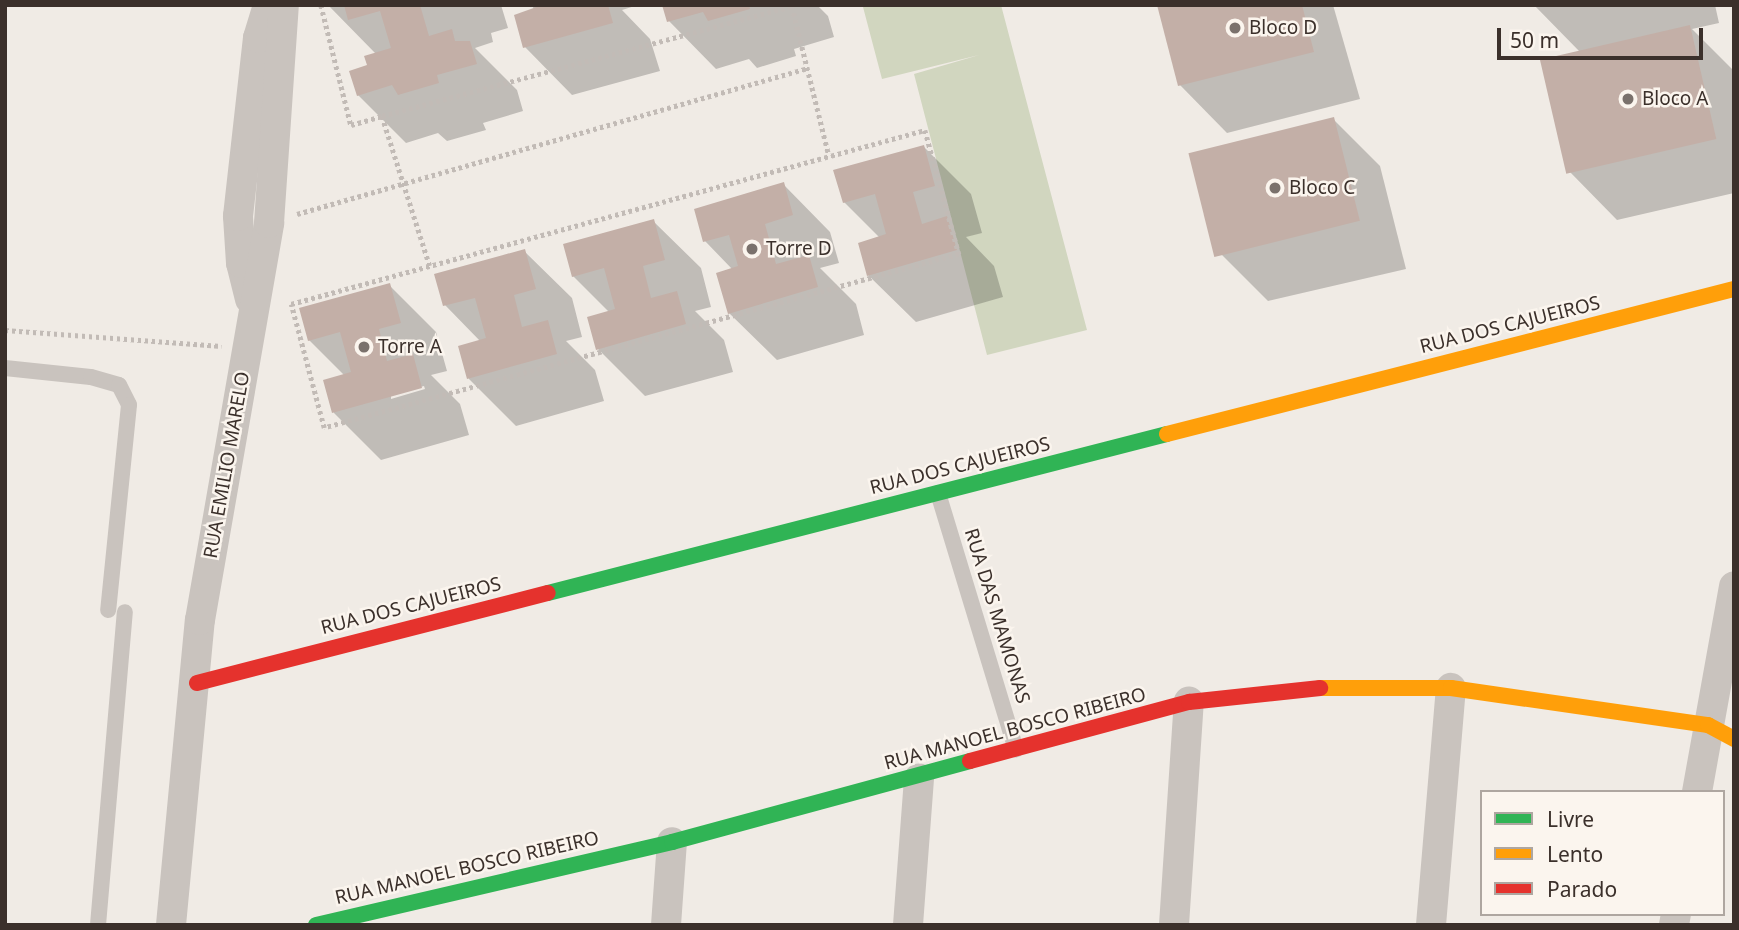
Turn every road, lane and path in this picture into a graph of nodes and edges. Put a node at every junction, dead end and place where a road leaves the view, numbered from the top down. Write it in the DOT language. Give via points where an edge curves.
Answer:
graph roads {
  1 [pos="268,5"];
  2 [pos="284,5"];
  3 [pos="321,5"];
  4 [pos="792,6"];
  5 [pos="808,68"];
  6 [pos="382,116"];
  7 [pos="276,153"];
  8 [pos="245,156"];
  9 [pos="829,156"];
  10 [pos="402,183"];
  11 [pos="269,223"];
  12 [pos="430,266"];
  13 [pos="1734,289"];
  14 [pos="253,312"];
  15 [pos="5,330"];
  16 [pos="247,348"];
  17 [pos="5,369"];
  18 [pos="938,494"];
  19 [pos="1734,586"];
  20 [pos="107,611"];
  21 [pos="125,612"];
  22 [pos="197,682"];
  23 [pos="1451,688"];
  24 [pos="1189,702"];
  25 [pos="1721,732"];
  26 [pos="1016,750"];
  27 [pos="919,778"];
  28 [pos="1698,790"];
  29 [pos="673,842"];
  30 [pos="409,915"];
  31 [pos="98,925"];
  32 [pos="171,925"];
  33 [pos="316,925"];
  34 [pos="666,925"];
  35 [pos="908,925"];
  36 [pos="1174,925"];
  37 [pos="1431,925"];
  1 -- 8 [label="street" via="258,38"];
  2 -- 7 [label="street, RUA EMILIO MARELO"];
  3 -- 6 [label="path" via="351,125"];
  4 -- 5 [label="path"];
  4 -- 6 [label="path"];
  5 -- 9 [label="path"];
  5 -- 10 [label="path"];
  6 -- 10 [label="path"];
  7 -- 8 [label="street"];
  7 -- 11 [label="street, RUA EMILIO MARELO"];
  8 -- 14 [label="street" via="239,216 242,262"];
  9 -- 12 [label="path"];
  9 -- 12 [label="path" via="925,130 959,254 324,428 291,304"];
  10 -- 11 [label="path"];
  10 -- 12 [label="path"];
  11 -- 14 [label="street, RUA EMILIO MARELO"];
  13 -- 18 [label="street, RUA DOS CAJUEIROS"];
  14 -- 16 [label="street, RUA EMILIO MARELO"];
  15 -- 16 [label="path"];
  16 -- 22 [label="street, RUA EMILIO MARELO" via="200,620"];
  17 -- 20 [label="lane" via="91,377 119,385 129,405"];
  18 -- 22 [label="street, RUA DOS CAJUEIROS"];
  18 -- 26 [label="lane, RUA DAS MAMONAS"];
  19 -- 25 [label="street"];
  21 -- 31 [label="lane"];
  22 -- 32 [label="street, RUA EMILIO MARELO"];
  23 -- 24 [label="street, RUA MANOEL BOSCO RIBEIRO" via="1337,686"];
  23 -- 25 [label="street, RUA MANOEL BOSCO RIBEIRO"];
  23 -- 37 [label="street"];
  24 -- 26 [label="street, RUA MANOEL BOSCO RIBEIRO"];
  24 -- 36 [label="street"];
  25 -- 28 [label="street"];
  26 -- 27 [label="street, RUA MANOEL BOSCO RIBEIRO"];
  27 -- 29 [label="street, RUA MANOEL BOSCO RIBEIRO"];
  27 -- 35 [label="street"];
  29 -- 30 [label="street, RUA MANOEL BOSCO RIBEIRO"];
  29 -- 34 [label="street"];
  30 -- 33 [label="street, RUA MANOEL BOSCO RIBEIRO"];
}
